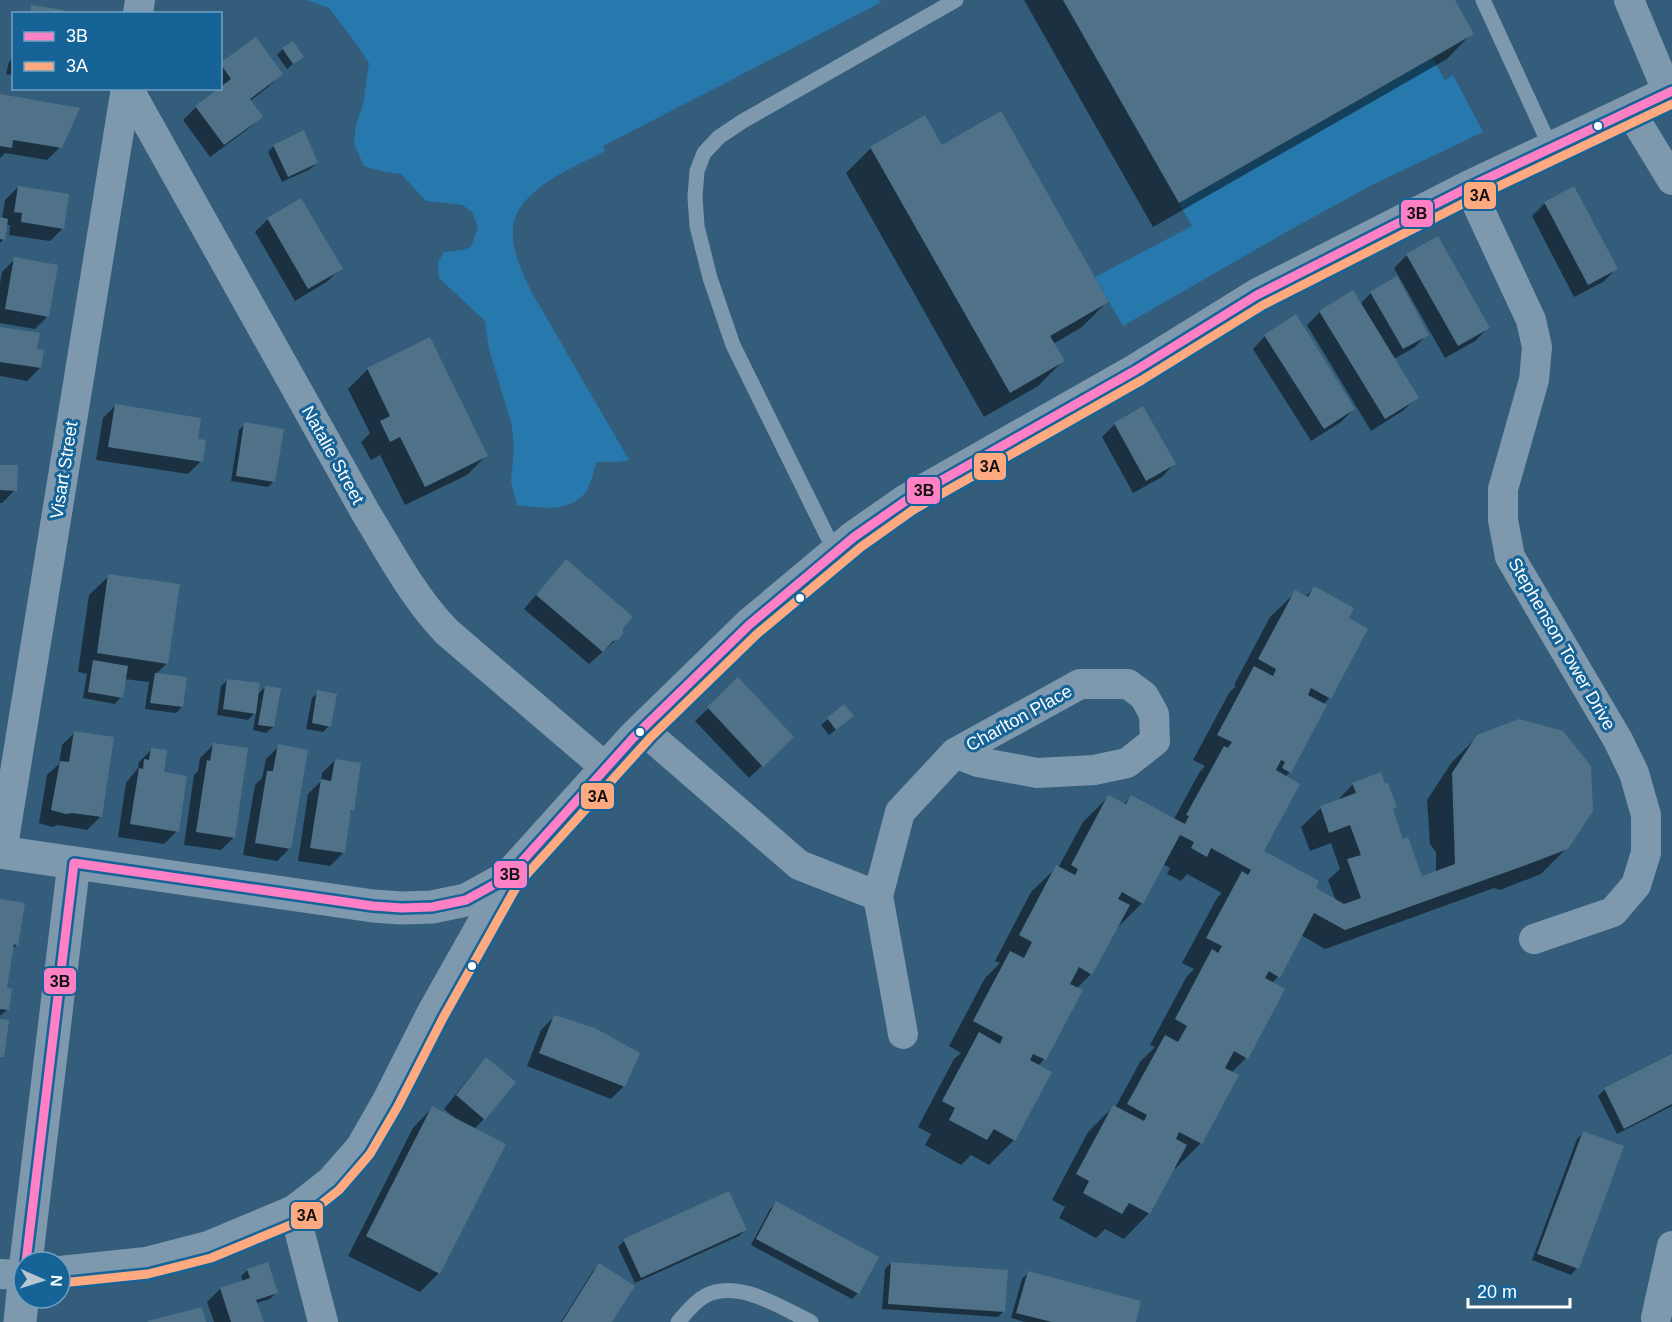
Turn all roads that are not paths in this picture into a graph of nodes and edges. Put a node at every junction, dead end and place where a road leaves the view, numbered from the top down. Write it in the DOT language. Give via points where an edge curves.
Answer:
graph roads {
  1 [pos="956,0"];
  2 [pos="1483,0"];
  3 [pos="1629,0"];
  4 [pos="127,90"];
  5 [pos="128,90"];
  6 [pos="1670,92"];
  7 [pos="1630,111"];
  8 [pos="1551,148"];
  9 [pos="1672,180"];
  10 [pos="1469,187"];
  11 [pos="835,552"];
  12 [pos="642,729"];
  13 [pos="955,753"];
  14 [pos="606,768"];
  15 [pos="1,852"];
  16 [pos="74,862"];
  17 [pos="508,877"];
  18 [pos="878,896"];
  19 [pos="1534,939"];
  20 [pos="903,1034"];
  21 [pos="294,1210"];
  22 [pos="1672,1246"];
  23 [pos="27,1250"];
  24 [pos="72,1270"];
  25 [pos="1659,1316"];
  26 [pos="324,1322"];
  27 [pos="678,1322"];
  28 [pos="811,1322"];
  1 -- 11 [label="lane" via="719,136 704,153 697,171 696,226 734,345"];
  2 -- 8 [label="lane"];
  3 -- 6 [label="street"];
  4 -- 15 [label="street, Visart Street"];
  5 -- 14 [label="street, Natalie Street" via="409,584 447,632"];
  6 -- 7 [label="street"];
  7 -- 8 [label="street"];
  7 -- 9 [label="street"];
  8 -- 10 [label="street"];
  10 -- 11 [label="street" via="1257,295 1136,370 907,500"];
  10 -- 19 [label="street, Stephenson Tower Drive" via="1531,320 1537,347 1534,380 1503,489 1503,520 1510,557 1618,740 1634,773 1646,815 1646,854 1636,885 1613,912"];
  11 -- 12 [label="street" via="749,625"];
  12 -- 14 [label="street"];
  12 -- 18 [label="street" via="799,865"];
  13 -- 13 [label="street, Charlton Place" via="978,762 1037,772 1094,770 1127,763 1155,741 1154,714 1144,696 1128,684 1080,684"];
  13 -- 18 [label="street, Charlton Place" via="900,812"];
  14 -- 17 [label="street"];
  15 -- 16 [label="street"];
  16 -- 17 [label="street" via="402,908 466,900"];
  16 -- 23 [label="street"];
  17 -- 21 [label="street" via="360,1148 332,1181"];
  18 -- 20 [label="street, Charlton Place"];
  21 -- 24 [label="street" via="208,1246 146,1262"];
  21 -- 26 [label="street"];
  22 -- 25 [label="street"];
  27 -- 28 [label="lane" via="695,1302 707,1295 737,1291"];
}
